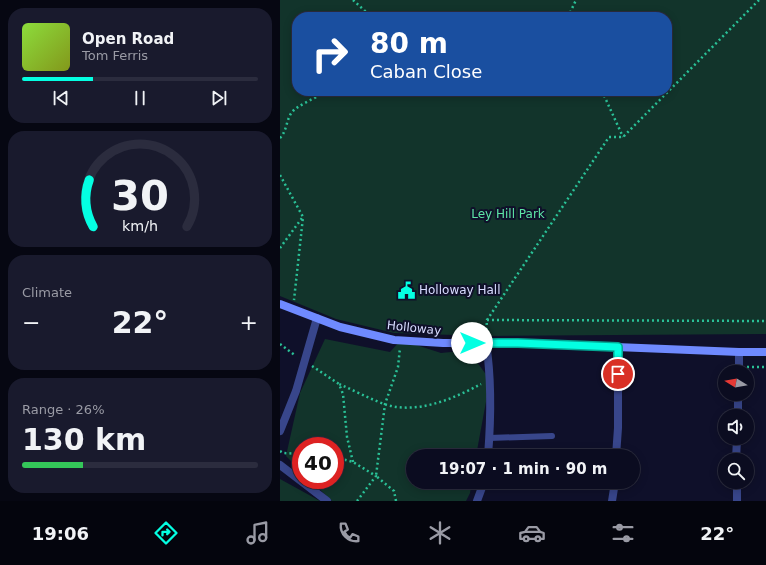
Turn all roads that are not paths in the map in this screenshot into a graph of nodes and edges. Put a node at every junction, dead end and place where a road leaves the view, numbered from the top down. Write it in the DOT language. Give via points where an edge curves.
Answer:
graph roads {
  1 [pos="280,304"];
  2 [pos="317,318"];
  3 [pos="486,343"];
  4 [pos="618,347"];
  5 [pos="739,352"];
  6 [pos="766,352"];
  7 [pos="739,365"];
  8 [pos="280,431"];
  9 [pos="552,436"];
  10 [pos="489,438"];
  11 [pos="488,449"];
  12 [pos="616,449"];
  13 [pos="280,465"];
  14 [pos="481,489"];
  15 [pos="614,489"];
  16 [pos="737,489"];
  17 [pos="327,501"];
  18 [pos="477,501"];
  19 [pos="612,501"];
  20 [pos="737,501"];
  1 -- 2 [label="street, Holloway"];
  2 -- 3 [label="street, Holloway" via="340,327 400,340"];
  2 -- 8 [label="street" via="296,390"];
  3 -- 4 [label="street, Holloway"];
  3 -- 10 [label="street" via="490,380"];
  4 -- 5 [label="street, Holloway"];
  4 -- 12 [label="street"];
  5 -- 6 [label="street, Holloway"];
  5 -- 7 [label="street"];
  9 -- 10 [label="lane"];
  10 -- 11 [label="street"];
  13 -- 17 [label="street"];
  14 -- 18 [label="street"];
  15 -- 19 [label="street"];
  16 -- 20 [label="street"];
}
